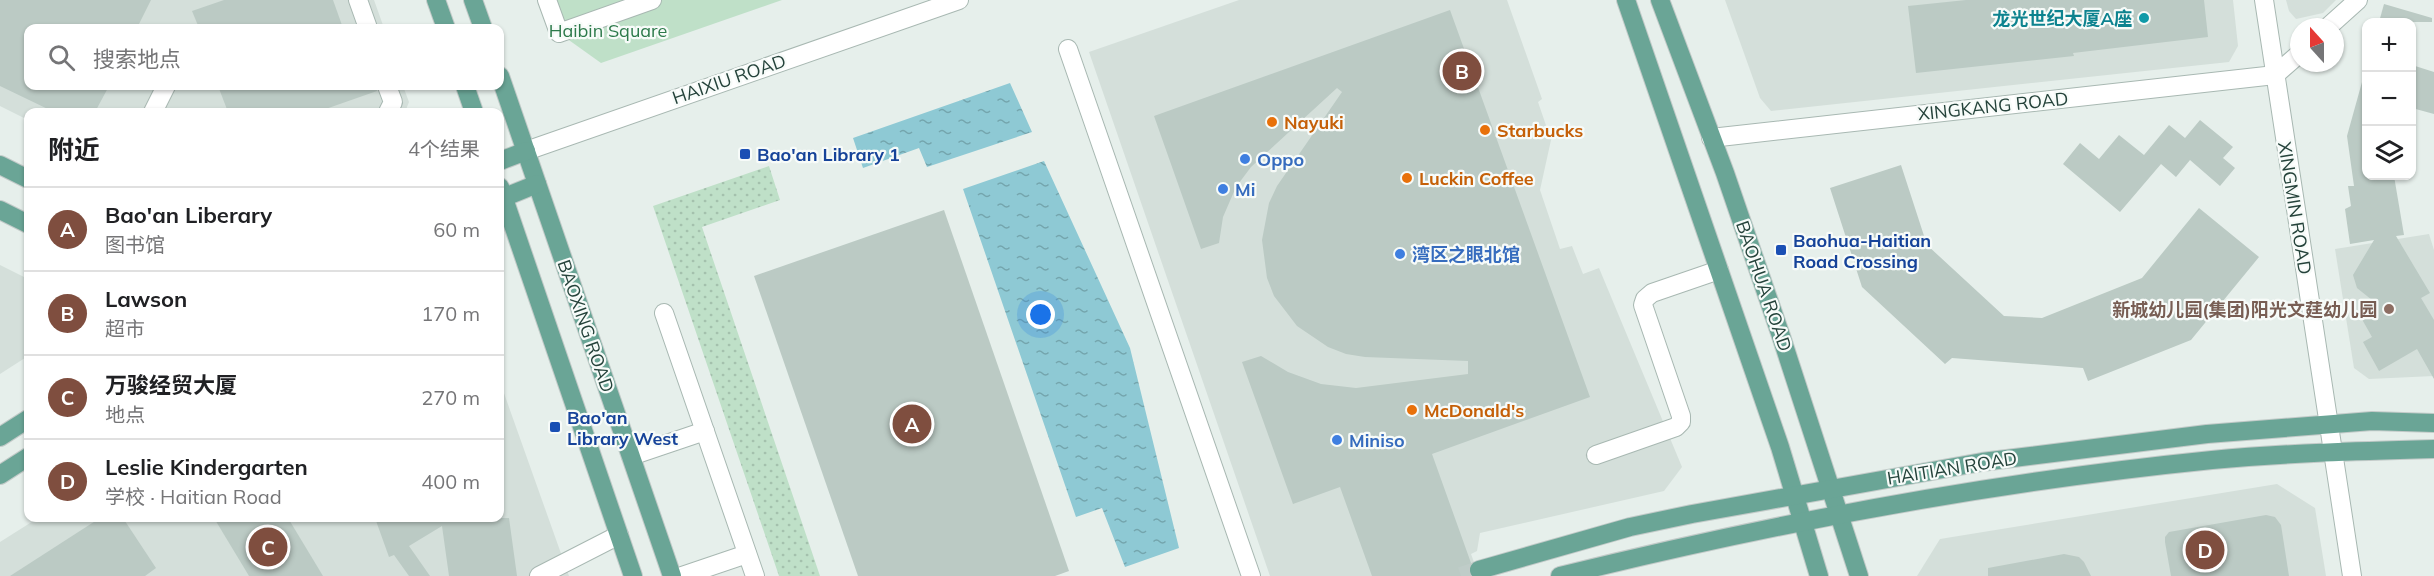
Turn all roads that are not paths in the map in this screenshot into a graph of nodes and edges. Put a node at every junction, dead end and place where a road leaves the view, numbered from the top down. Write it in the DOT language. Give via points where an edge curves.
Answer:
graph roads {
  1 [pos="358,0"];
  2 [pos="436,0"];
  3 [pos="473,0"];
  4 [pos="547,0"];
  5 [pos="652,0"];
  6 [pos="959,0"];
  7 [pos="1626,0"];
  8 [pos="1660,0"];
  9 [pos="2264,0"];
  10 [pos="2358,0"];
  11 [pos="2338,18"];
  12 [pos="367,24"];
  13 [pos="445,24"];
  14 [pos="482,24"];
  15 [pos="1068,49"];
  16 [pos="2290,62"];
  17 [pos="2276,75"];
  18 [pos="504,88"];
  19 [pos="164,90"];
  20 [pos="388,90"];
  21 [pos="466,90"];
  22 [pos="155,108"];
  23 [pos="390,108"];
  24 [pos="473,108"];
  25 [pos="1711,138"];
  26 [pos="526,151"];
  27 [pos="504,159"];
  28 [pos="0,165"];
  29 [pos="24,177"];
  30 [pos="537,184"];
  31 [pos="504,193"];
  32 [pos="504,203"];
  33 [pos="1719,270"];
  34 [pos="664,313"];
  35 [pos="24,422"];
  36 [pos="2434,423"];
  37 [pos="2328,424"];
  38 [pos="705,431"];
  39 [pos="0,437"];
  40 [pos="2434,449"];
  41 [pos="2332,452"];
  42 [pos="1596,455"];
  43 [pos="631,456"];
  44 [pos="24,460"];
  45 [pos="0,475"];
  46 [pos="1830,488"];
  47 [pos="1794,495"];
  48 [pos="1839,515"];
  49 [pos="1802,521"];
  50 [pos="619,535"];
  51 [pos="747,554"];
  52 [pos="1479,570"];
  53 [pos="538,576"];
  54 [pos="633,576"];
  55 [pos="672,576"];
  56 [pos="682,576"];
  57 [pos="755,576"];
  58 [pos="1251,576"];
  59 [pos="1560,576"];
  60 [pos="1819,576"];
  61 [pos="1859,576"];
  62 [pos="2352,576"];
  1 -- 12 [label="street"];
  2 -- 13 [label="main road"];
  3 -- 14 [label="main road"];
  4 -- 5 [label="street" via="559,33"];
  6 -- 26 [label="street, HAIXIU ROAD"];
  7 -- 33 [label="main road, BAOHUA ROAD"];
  8 -- 25 [label="main road, BAOHUA ROAD"];
  9 -- 17 [label="street, XINGMIN ROAD"];
  10 -- 11 [label="street"];
  15 -- 58 [label="street"];
  16 -- 17 [label="street"];
  17 -- 25 [label="street, XINGKANG ROAD"];
  17 -- 37 [label="street, XINGMIN ROAD"];
  18 -- 26 [label="main road, BAOXING ROAD"];
  19 -- 22 [label="street"];
  20 -- 23 [label="street" via="393,102"];
  21 -- 24 [label="main road"];
  25 -- 46 [label="main road, BAOHUA ROAD"];
  26 -- 27 [label="main road, HAIXIU ROAD"];
  26 -- 30 [label="main road, BAOXING ROAD"];
  28 -- 29 [label="main road"];
  30 -- 31 [label="main road"];
  30 -- 43 [label="main road, BAOXING ROAD"];
  32 -- 50 [label="main road, BAOXING ROAD"];
  33 -- 42 [label="street" via="1652,293 1643,305 1681,422"];
  33 -- 47 [label="main road, BAOHUA ROAD"];
  34 -- 38 [label="street"];
  35 -- 39 [label="main road"];
  36 -- 37 [label="main road, HAITIAN ROAD"];
  37 -- 41 [label="street, XINGMIN ROAD"];
  37 -- 46 [label="main road, HAITIAN ROAD" via="2100,446"];
  38 -- 43 [label="street"];
  38 -- 51 [label="street"];
  40 -- 41 [label="main road, HAITIAN ROAD"];
  41 -- 48 [label="main road, HAITIAN ROAD" via="2115,471"];
  41 -- 62 [label="street, XINGMIN ROAD"];
  43 -- 55 [label="main road, BAOXING ROAD"];
  44 -- 45 [label="main road"];
  46 -- 47 [label="main road, HAITIAN ROAD"];
  46 -- 48 [label="main road, BAOHUA ROAD"];
  47 -- 49 [label="main road, BAOHUA ROAD"];
  47 -- 52 [label="main road, HAITIAN ROAD" via="1630,527"];
  48 -- 49 [label="main road, HAITIAN ROAD"];
  48 -- 61 [label="main road, BAOHUA ROAD"];
  49 -- 59 [label="main road, HAITIAN ROAD"];
  49 -- 60 [label="main road, BAOHUA ROAD"];
  50 -- 53 [label="street"];
  50 -- 54 [label="main road, BAOXING ROAD"];
  51 -- 56 [label="street"];
  51 -- 57 [label="street"];
}
